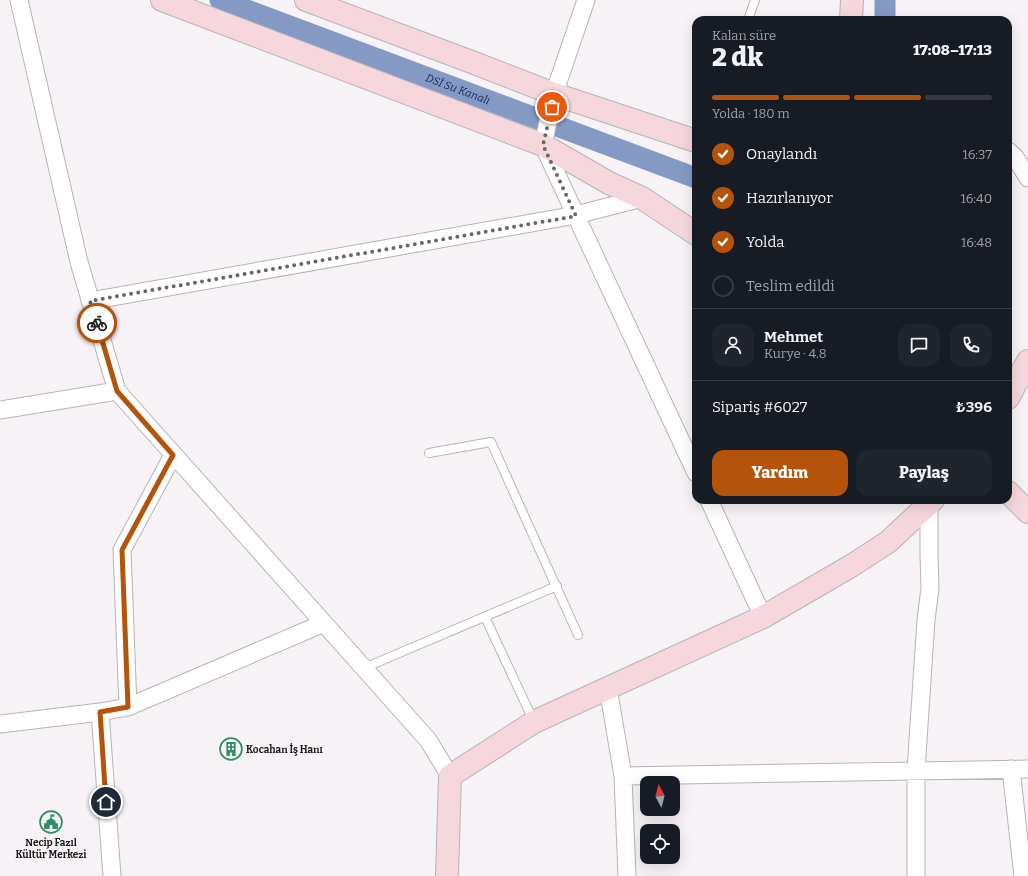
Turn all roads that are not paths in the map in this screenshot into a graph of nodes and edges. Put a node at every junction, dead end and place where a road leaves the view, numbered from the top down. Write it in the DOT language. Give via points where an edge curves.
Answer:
graph roads {
  1 [pos="19,0"];
  2 [pos="162,0"];
  3 [pos="306,0"];
  4 [pos="586,0"];
  5 [pos="755,0"];
  6 [pos="852,0"];
  7 [pos="749,16"];
  8 [pos="852,16"];
  9 [pos="554,94"];
  10 [pos="692,140"];
  11 [pos="543,145"];
  12 [pos="1012,154"];
  13 [pos="1028,178"];
  14 [pos="642,198"];
  15 [pos="576,216"];
  16 [pos="692,231"];
  17 [pos="90,301"];
  18 [pos="1028,361"];
  19 [pos="117,391"];
  20 [pos="1012,391"];
  21 [pos="0,410"];
  22 [pos="429,453"];
  23 [pos="173,455"];
  24 [pos="692,464"];
  25 [pos="1012,496"];
  26 [pos="711,504"];
  27 [pos="929,504"];
  28 [pos="931,504"];
  29 [pos="1028,512"];
  30 [pos="557,586"];
  31 [pos="485,617"];
  32 [pos="763,617"];
  33 [pos="324,623"];
  34 [pos="578,635"];
  35 [pos="364,668"];
  36 [pos="608,688"];
  37 [pos="128,707"];
  38 [pos="100,712"];
  39 [pos="534,722"];
  40 [pos="0,724"];
  41 [pos="1020,769"];
  42 [pos="916,770"];
  43 [pos="450,776"];
  44 [pos="623,776"];
  45 [pos="112,876"];
  46 [pos="447,876"];
  47 [pos="626,876"];
  48 [pos="916,876"];
  49 [pos="1023,876"];
  1 -- 17 [label="street"];
  2 -- 11 [label="street"];
  3 -- 9 [label="street"];
  4 -- 9 [label="street"];
  5 -- 7 [label="lane"];
  6 -- 8 [label="street"];
  9 -- 10 [label="street"];
  9 -- 11 [label="street"];
  11 -- 14 [label="street" via="609,183"];
  11 -- 15 [label="street"];
  12 -- 13 [label="street"];
  14 -- 15 [label="street"];
  14 -- 16 [label="street"];
  15 -- 17 [label="street"];
  15 -- 24 [label="street"];
  17 -- 19 [label="street"];
  18 -- 20 [label="street"];
  19 -- 21 [label="street"];
  19 -- 23 [label="street"];
  22 -- 30 [label="lane" via="491,442"];
  23 -- 33 [label="street"];
  23 -- 37 [label="street" via="122,550"];
  25 -- 29 [label="street"];
  26 -- 32 [label="street"];
  27 -- 32 [label="street" via="888,542"];
  28 -- 42 [label="street" via="928,554 930,588"];
  30 -- 31 [label="lane"];
  30 -- 34 [label="lane"];
  31 -- 35 [label="lane"];
  31 -- 39 [label="lane"];
  32 -- 36 [label="street"];
  33 -- 35 [label="street"];
  33 -- 37 [label="street"];
  35 -- 43 [label="street" via="428,740"];
  36 -- 39 [label="street"];
  36 -- 44 [label="street"];
  37 -- 38 [label="street"];
  38 -- 40 [label="street"];
  38 -- 45 [label="street"];
  39 -- 43 [label="street"];
  41 -- 42 [label="street"];
  41 -- 49 [label="street"];
  42 -- 44 [label="street"];
  42 -- 48 [label="street"];
  43 -- 46 [label="street"];
  44 -- 47 [label="street"];
}
